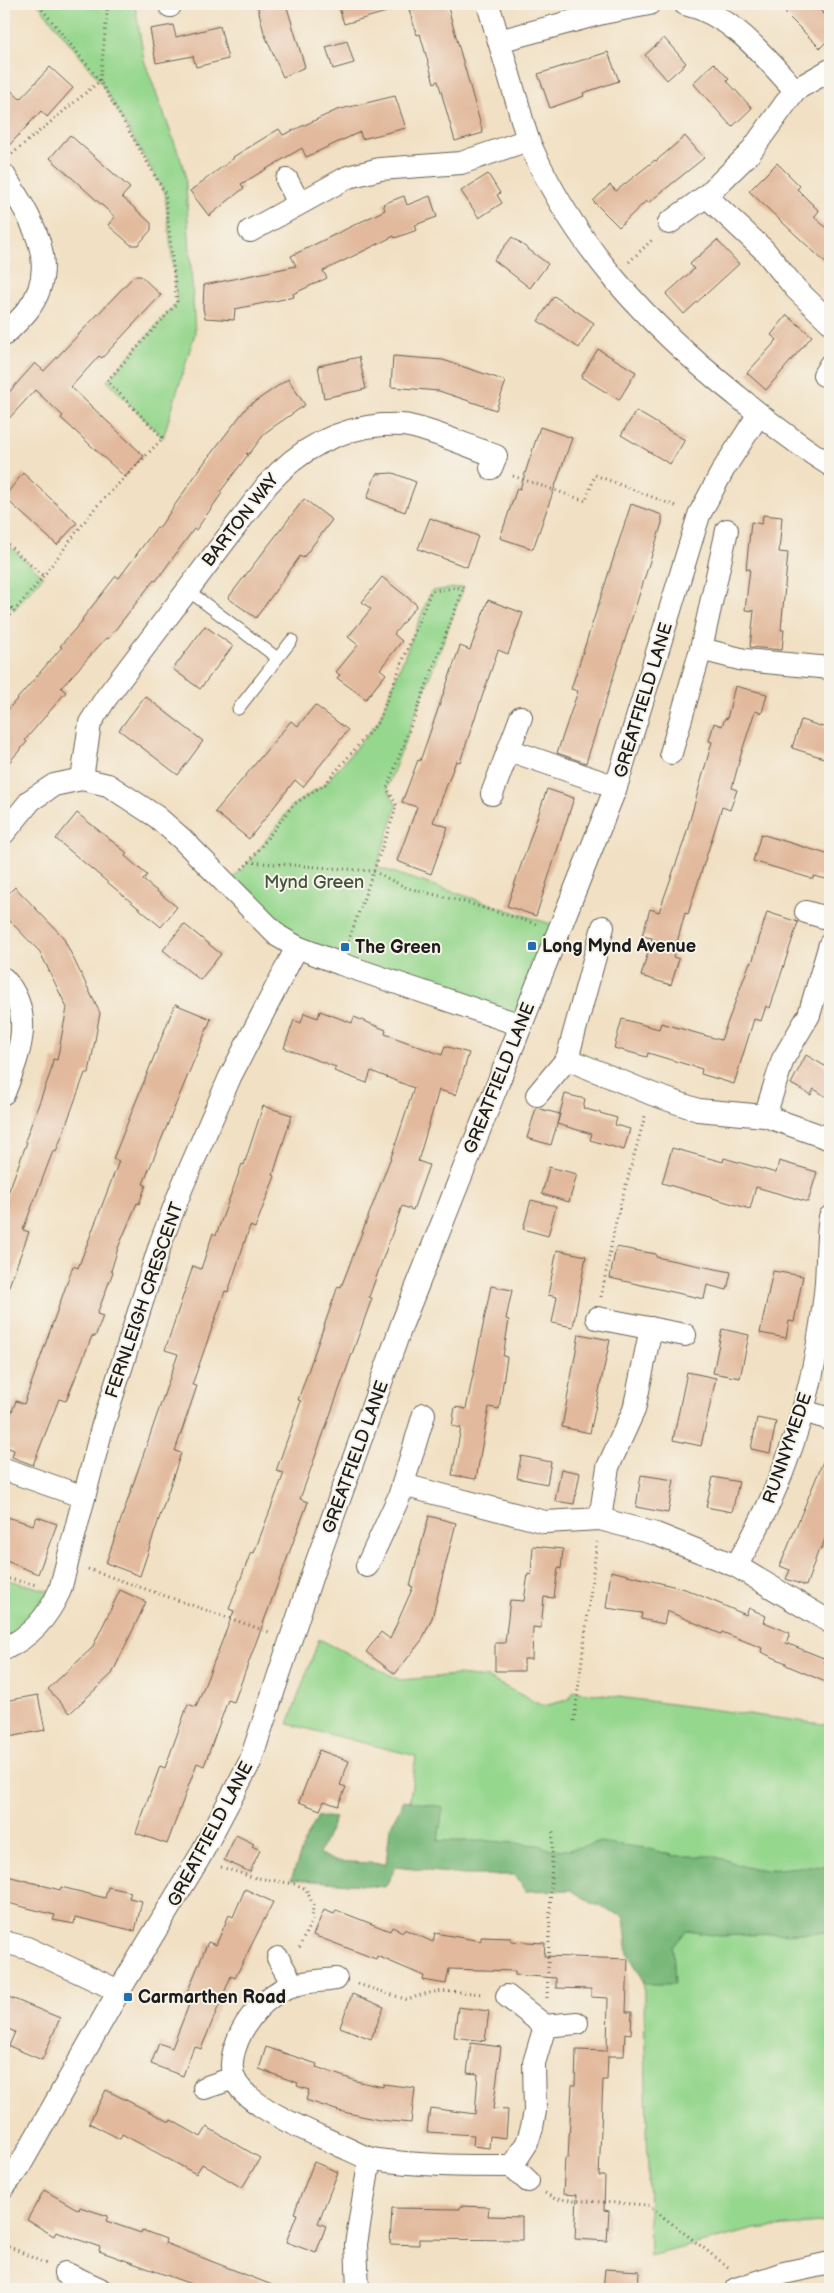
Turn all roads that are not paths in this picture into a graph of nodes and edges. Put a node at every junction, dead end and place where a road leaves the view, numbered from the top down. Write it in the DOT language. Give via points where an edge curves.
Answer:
graph roads {
  1 [pos="488,4"];
  2 [pos="649,4"];
  3 [pos="686,4"];
  4 [pos="499,41"];
  5 [pos="830,70"];
  6 [pos="795,90"];
  7 [pos="528,140"];
  8 [pos="7,165"];
  9 [pos="287,180"];
  10 [pos="706,196"];
  11 [pos="299,203"];
  12 [pos="669,224"];
  13 [pos="250,231"];
  14 [pos="830,322"];
  15 [pos="4,335"];
  16 [pos="759,414"];
  17 [pos="830,465"];
  18 [pos="491,468"];
  19 [pos="727,530"];
  20 [pos="186,590"];
  21 [pos="292,640"];
  22 [pos="701,649"];
  23 [pos="276,657"];
  24 [pos="830,668"];
  25 [pos="238,709"];
  26 [pos="522,717"];
  27 [pos="509,750"];
  28 [pos="671,753"];
  29 [pos="82,779"];
  30 [pos="616,787"];
  31 [pos="492,794"];
  32 [pos="4,833"];
  33 [pos="806,912"];
  34 [pos="830,919"];
  35 [pos="603,927"];
  36 [pos="830,944"];
  37 [pos="296,946"];
  38 [pos="4,979"];
  39 [pos="521,1025"];
  40 [pos="567,1060"];
  41 [pos="4,1093"];
  42 [pos="537,1095"];
  43 [pos="765,1116"];
  44 [pos="830,1139"];
  45 [pos="830,1217"];
  46 [pos="828,1294"];
  47 [pos="597,1318"];
  48 [pos="652,1328"];
  49 [pos="685,1335"];
  50 [pos="803,1411"];
  51 [pos="424,1414"];
  52 [pos="830,1419"];
  53 [pos="4,1469"];
  54 [pos="402,1485"];
  55 [pos="84,1497"];
  56 [pos="600,1519"];
  57 [pos="367,1566"];
  58 [pos="736,1566"];
  59 [pos="830,1622"];
  60 [pos="4,1649"];
  61 [pos="4,1942"];
  62 [pos="336,1979"];
  63 [pos="119,1991"];
  64 [pos="507,1996"];
  65 [pos="577,2023"];
  66 [pos="545,2026"];
  67 [pos="234,2078"];
  68 [pos="204,2088"];
  69 [pos="370,2158"];
  70 [pos="4,2188"];
  71 [pos="830,2263"];
  72 [pos="65,2273"];
  73 [pos="786,2281"];
  74 [pos="740,2288"];
  75 [pos="100,2289"];
  76 [pos="358,2289"];
  1 -- 4 [label="street"];
  2 -- 4 [label="street"];
  3 -- 6 [label="street" via="710,13 755,46"];
  4 -- 7 [label="street"];
  5 -- 6 [label="street"];
  6 -- 10 [label="street" via="749,154"];
  7 -- 11 [label="street" via="461,163 380,169 348,177"];
  7 -- 16 [label="street" via="566,212 613,278 667,337"];
  8 -- 15 [label="street" via="39,239 42,268 35,297 28,310"];
  9 -- 11 [label="street"];
  10 -- 12 [label="street"];
  10 -- 14 [label="street" via="764,250 796,289"];
  11 -- 13 [label="street"];
  16 -- 17 [label="street"];
  16 -- 30 [label="street, GREATFIELD LANE" via="699,515"];
  18 -- 20 [label="street, BARTON WAY" via="496,456 408,425 371,426 334,436 282,467"];
  19 -- 22 [label="street"];
  20 -- 23 [label="lane"];
  20 -- 29 [label="street, BARTON WAY" via="90,723"];
  21 -- 23 [label="lane"];
  22 -- 24 [label="street" via="744,660"];
  22 -- 28 [label="street"];
  23 -- 25 [label="lane"];
  26 -- 27 [label="street"];
  27 -- 30 [label="street"];
  27 -- 31 [label="street"];
  29 -- 32 [label="street" via="68,780 42,791"];
  29 -- 37 [label="street" via="108,784 157,817 278,936"];
  30 -- 39 [label="street, GREATFIELD LANE"];
  33 -- 34 [label="street"];
  35 -- 40 [label="street"];
  36 -- 43 [label="street" via="809,1015 783,1059"];
  37 -- 39 [label="street"];
  37 -- 55 [label="street, FERNLEIGH CRESCENT" via="230,1077 161,1242 120,1366"];
  38 -- 41 [label="street" via="20,1009 22,1024 19,1054"];
  39 -- 63 [label="street, GREATFIELD LANE" via="402,1324 290,1638 250,1762 200,1858"];
  40 -- 42 [label="street"];
  40 -- 43 [label="street" via="698,1110"];
  43 -- 44 [label="street"];
  45 -- 46 [label="street, RUNNYMEDE"];
  46 -- 50 [label="street, RUNNYMEDE"];
  47 -- 48 [label="street"];
  48 -- 49 [label="street"];
  48 -- 56 [label="street" via="634,1410 608,1467"];
  50 -- 52 [label="street"];
  50 -- 58 [label="street, RUNNYMEDE" via="775,1491"];
  51 -- 54 [label="street"];
  53 -- 55 [label="street"];
  54 -- 56 [label="street" via="544,1522"];
  54 -- 57 [label="street"];
  55 -- 60 [label="street, FERNLEIGH CRESCENT" via="68,1563 53,1607 29,1635"];
  56 -- 58 [label="street" via="656,1534"];
  58 -- 59 [label="street"];
  61 -- 63 [label="street" via="27,1948"];
  62 -- 67 [label="street" via="286,1971 269,1999 241,2032 232,2057"];
  63 -- 70 [label="street, GREATFIELD LANE"];
  64 -- 66 [label="street"];
  65 -- 66 [label="street"];
  66 -- 69 [label="street" via="534,2063 535,2111 520,2174"];
  67 -- 68 [label="street"];
  67 -- 69 [label="street" via="245,2094 288,2122"];
  69 -- 76 [label="street" via="356,2244"];
  71 -- 73 [label="street"];
  72 -- 75 [label="street"];
  73 -- 74 [label="street"];
}
